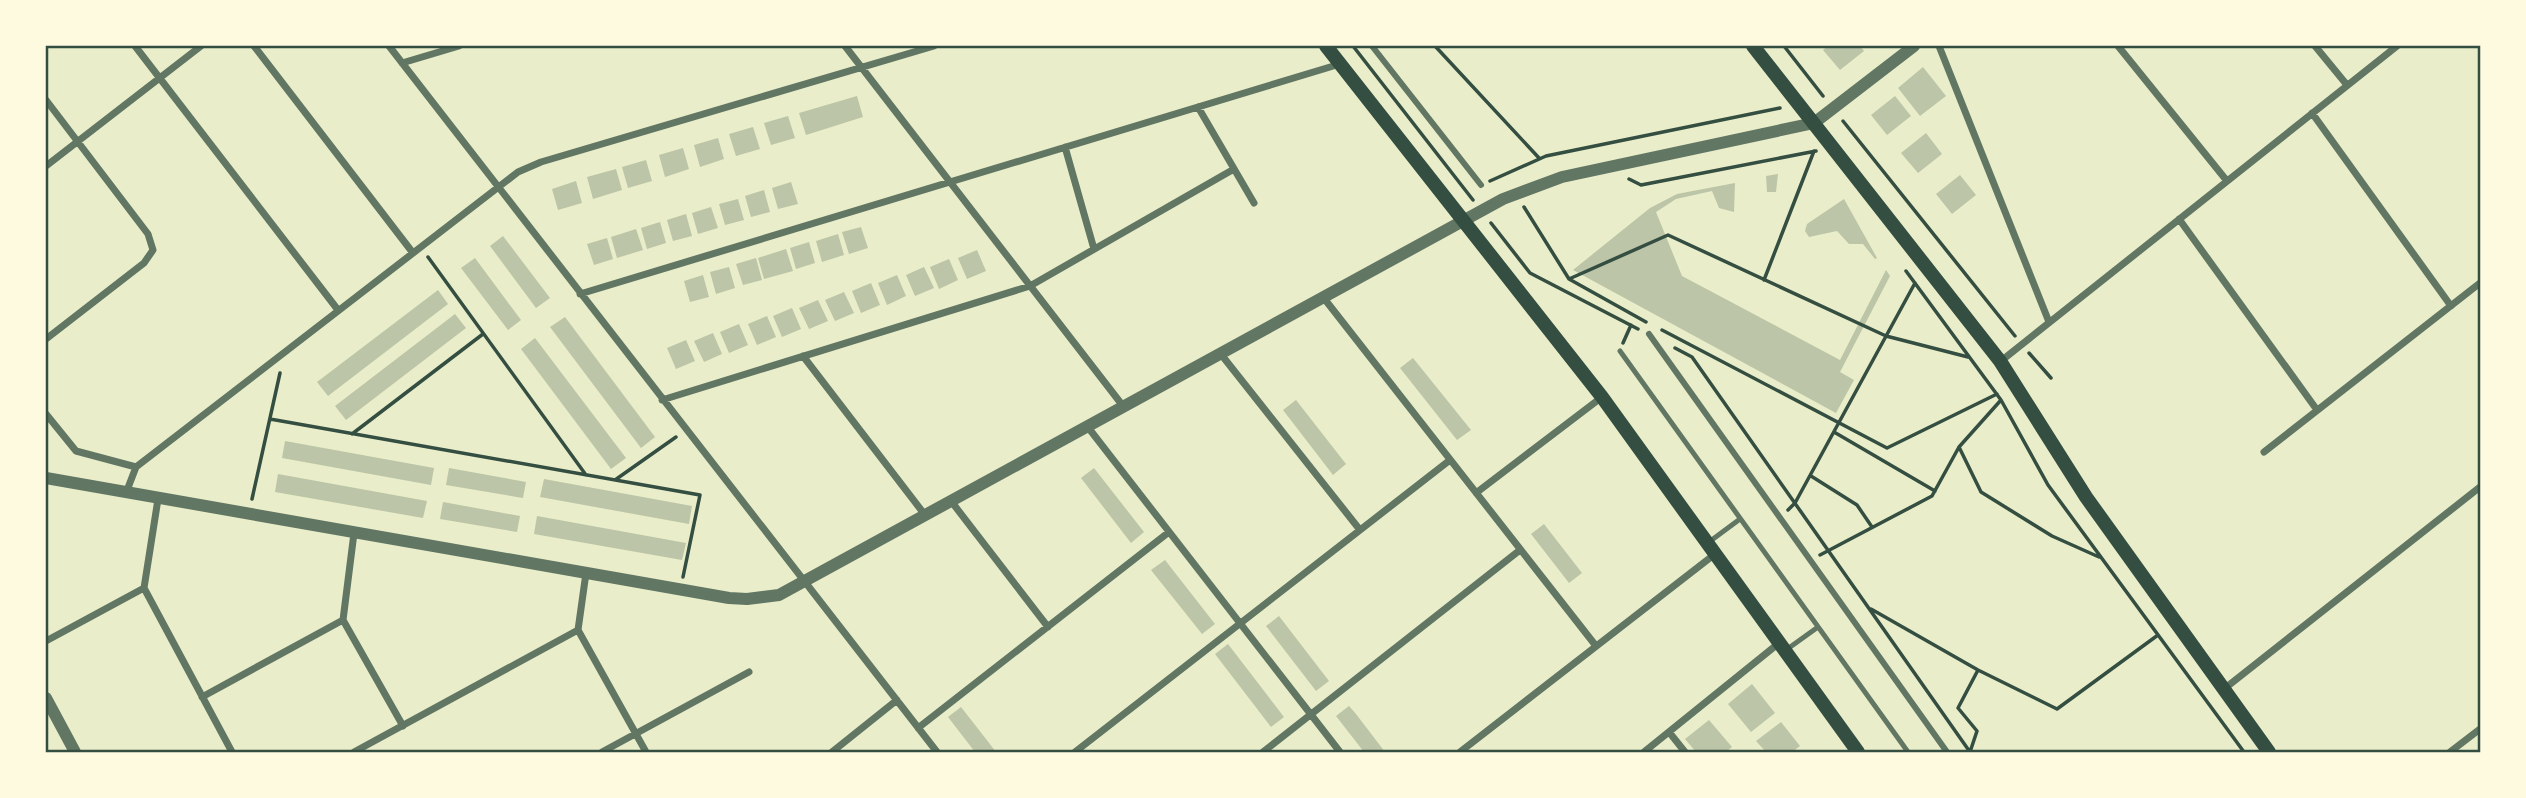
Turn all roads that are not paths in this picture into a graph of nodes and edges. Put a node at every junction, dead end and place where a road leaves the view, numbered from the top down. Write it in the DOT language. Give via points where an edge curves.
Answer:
graph roads {
  1 [pos="135,46"];
  2 [pos="201,46"];
  3 [pos="254,46"];
  4 [pos="389,46"];
  5 [pos="459,46"];
  6 [pos="845,46"];
  7 [pos="934,46"];
  8 [pos="1326,46"];
  9 [pos="1372,46"];
  10 [pos="1753,46"];
  11 [pos="1914,46"];
  12 [pos="1939,46"];
  13 [pos="2118,46"];
  14 [pos="2315,46"];
  15 [pos="2397,46"];
  16 [pos="402,63"];
  17 [pos="1340,64"];
  18 [pos="862,68"];
  19 [pos="160,78"];
  20 [pos="2347,85"];
  21 [pos="46,100"];
  22 [pos="1198,107"];
  23 [pos="2312,113"];
  24 [pos="1814,123"];
  25 [pos="77,141"];
  26 [pos="1065,147"];
  27 [pos="46,166"];
  28 [pos="1234,169"];
  29 [pos="2227,181"];
  30 [pos="950,182"];
  31 [pos="1482,185"];
  32 [pos="498,187"];
  33 [pos="1254,202"];
  34 [pos="2179,219"];
  35 [pos="1462,220"];
  36 [pos="1094,249"];
  37 [pos="413,253"];
  38 [pos="2480,283"];
  39 [pos="1030,286"];
  40 [pos="580,294"];
  41 [pos="1323,297"];
  42 [pos="2451,306"];
  43 [pos="338,310"];
  44 [pos="2049,322"];
  45 [pos="1649,334"];
  46 [pos="46,339"];
  47 [pos="1620,351"];
  48 [pos="1220,353"];
  49 [pos="803,356"];
  50 [pos="2000,361"];
  51 [pos="1602,397"];
  52 [pos="662,400"];
  53 [pos="1123,406"];
  54 [pos="2317,410"];
  55 [pos="46,414"];
  56 [pos="1087,426"];
  57 [pos="2264,452"];
  58 [pos="1450,460"];
  59 [pos="136,467"];
  60 [pos="46,478"];
  61 [pos="2480,486"];
  62 [pos="126,493"];
  63 [pos="1476,493"];
  64 [pos="158,499"];
  65 [pos="951,501"];
  66 [pos="925,515"];
  67 [pos="1740,519"];
  68 [pos="1360,530"];
  69 [pos="1169,532"];
  70 [pos="354,533"];
  71 [pos="1711,548"];
  72 [pos="1521,550"];
  73 [pos="586,573"];
  74 [pos="804,584"];
  75 [pos="144,588"];
  76 [pos="343,620"];
  77 [pos="1240,624"];
  78 [pos="1048,627"];
  79 [pos="1818,627"];
  80 [pos="578,630"];
  81 [pos="46,641"];
  82 [pos="1596,646"];
  83 [pos="1782,647"];
  84 [pos="749,672"];
  85 [pos="2223,689"];
  86 [pos="202,697"];
  87 [pos="46,698"];
  88 [pos="897,700"];
  89 [pos="1310,715"];
  90 [pos="403,726"];
  91 [pos="918,728"];
  92 [pos="2480,729"];
  93 [pos="1669,732"];
  94 [pos="636,734"];
  95 [pos="367,749"];
  96 [pos="75,752"];
  97 [pos="232,752"];
  98 [pos="354,752"];
  99 [pos="602,752"];
  100 [pos="646,752"];
  101 [pos="832,752"];
  102 [pos="937,752"];
  103 [pos="1075,752"];
  104 [pos="1263,752"];
  105 [pos="1340,752"];
  106 [pos="1460,752"];
  107 [pos="1644,752"];
  108 [pos="1685,752"];
  109 [pos="1858,752"];
  110 [pos="1906,752"];
  111 [pos="1947,752"];
  112 [pos="2269,752"];
  113 [pos="2450,752"];
  1 -- 19 [label="street"];
  2 -- 19 [label="street"];
  3 -- 37 [label="street"];
  4 -- 16 [label="street"];
  5 -- 16 [label="street"];
  6 -- 18 [label="street"];
  7 -- 18 [label="street"];
  8 -- 17 [label="main road"];
  9 -- 31 [label="street"];
  10 -- 24 [label="main road"];
  11 -- 24 [label="street"];
  12 -- 44 [label="street"];
  13 -- 29 [label="street"];
  14 -- 20 [label="street"];
  15 -- 20 [label="street"];
  16 -- 32 [label="street"];
  17 -- 22 [label="street"];
  17 -- 35 [label="main road"];
  18 -- 30 [label="street"];
  18 -- 32 [label="street" via="541,162"];
  19 -- 25 [label="street"];
  19 -- 43 [label="street"];
  20 -- 23 [label="street"];
  21 -- 25 [label="street"];
  22 -- 26 [label="street"];
  22 -- 28 [label="street"];
  23 -- 29 [label="street"];
  23 -- 42 [label="street"];
  24 -- 35 [label="street" via="1562,177 1527,188"];
  24 -- 50 [label="main road"];
  25 -- 27 [label="street"];
  25 -- 46 [label="street" via="148,234 153,250 145,263"];
  26 -- 30 [label="street"];
  26 -- 36 [label="street"];
  28 -- 33 [label="street"];
  28 -- 36 [label="street"];
  29 -- 34 [label="street"];
  30 -- 39 [label="street"];
  30 -- 40 [label="street"];
  32 -- 37 [label="street"];
  32 -- 40 [label="street"];
  34 -- 44 [label="street"];
  34 -- 54 [label="street"];
  35 -- 41 [label="street"];
  35 -- 51 [label="main road"];
  36 -- 39 [label="street"];
  37 -- 43 [label="street"];
  38 -- 42 [label="street"];
  39 -- 49 [label="street"];
  39 -- 53 [label="street"];
  40 -- 52 [label="street"];
  41 -- 48 [label="street"];
  41 -- 58 [label="street"];
  42 -- 54 [label="street"];
  43 -- 59 [label="street"];
  44 -- 50 [label="street"];
  45 -- 111 [label="street"];
  47 -- 67 [label="lane"];
  48 -- 53 [label="street"];
  48 -- 68 [label="street"];
  49 -- 52 [label="street"];
  49 -- 66 [label="street"];
  50 -- 85 [label="main road" via="2086,497"];
  51 -- 63 [label="street"];
  51 -- 71 [label="main road"];
  52 -- 74 [label="street"];
  53 -- 56 [label="street"];
  54 -- 57 [label="street"];
  55 -- 59 [label="street" via="76,451"];
  56 -- 65 [label="street"];
  56 -- 69 [label="street"];
  58 -- 63 [label="street"];
  58 -- 68 [label="street"];
  59 -- 62 [label="street"];
  60 -- 62 [label="street"];
  61 -- 85 [label="street"];
  62 -- 64 [label="street"];
  63 -- 72 [label="street"];
  64 -- 70 [label="street"];
  64 -- 75 [label="street"];
  65 -- 66 [label="street"];
  65 -- 78 [label="street"];
  66 -- 74 [label="street"];
  67 -- 71 [label="lane"];
  67 -- 79 [label="lane"];
  68 -- 77 [label="street"];
  69 -- 77 [label="street"];
  69 -- 78 [label="street"];
  70 -- 73 [label="street"];
  70 -- 76 [label="street"];
  71 -- 82 [label="street"];
  71 -- 83 [label="main road"];
  72 -- 82 [label="street"];
  72 -- 89 [label="street"];
  73 -- 74 [label="street" via="747,599"];
  73 -- 80 [label="street"];
  74 -- 88 [label="street"];
  75 -- 81 [label="street"];
  75 -- 86 [label="street"];
  76 -- 86 [label="street"];
  76 -- 90 [label="street"];
  77 -- 89 [label="street"];
  77 -- 103 [label="street"];
  78 -- 91 [label="street"];
  79 -- 83 [label="lane"];
  79 -- 110 [label="lane"];
  80 -- 90 [label="street"];
  80 -- 94 [label="street"];
  82 -- 106 [label="street"];
  83 -- 93 [label="street"];
  83 -- 109 [label="main road"];
  84 -- 94 [label="street"];
  85 -- 112 [label="main road"];
  86 -- 97 [label="street"];
  87 -- 96 [label="street"];
  88 -- 91 [label="street"];
  88 -- 101 [label="street"];
  89 -- 104 [label="street"];
  89 -- 105 [label="street"];
  90 -- 95 [label="street"];
  91 -- 102 [label="street"];
  92 -- 113 [label="street"];
  93 -- 107 [label="street"];
  93 -- 108 [label="street"];
  94 -- 99 [label="street"];
  94 -- 100 [label="street"];
  95 -- 98 [label="street"];
}
